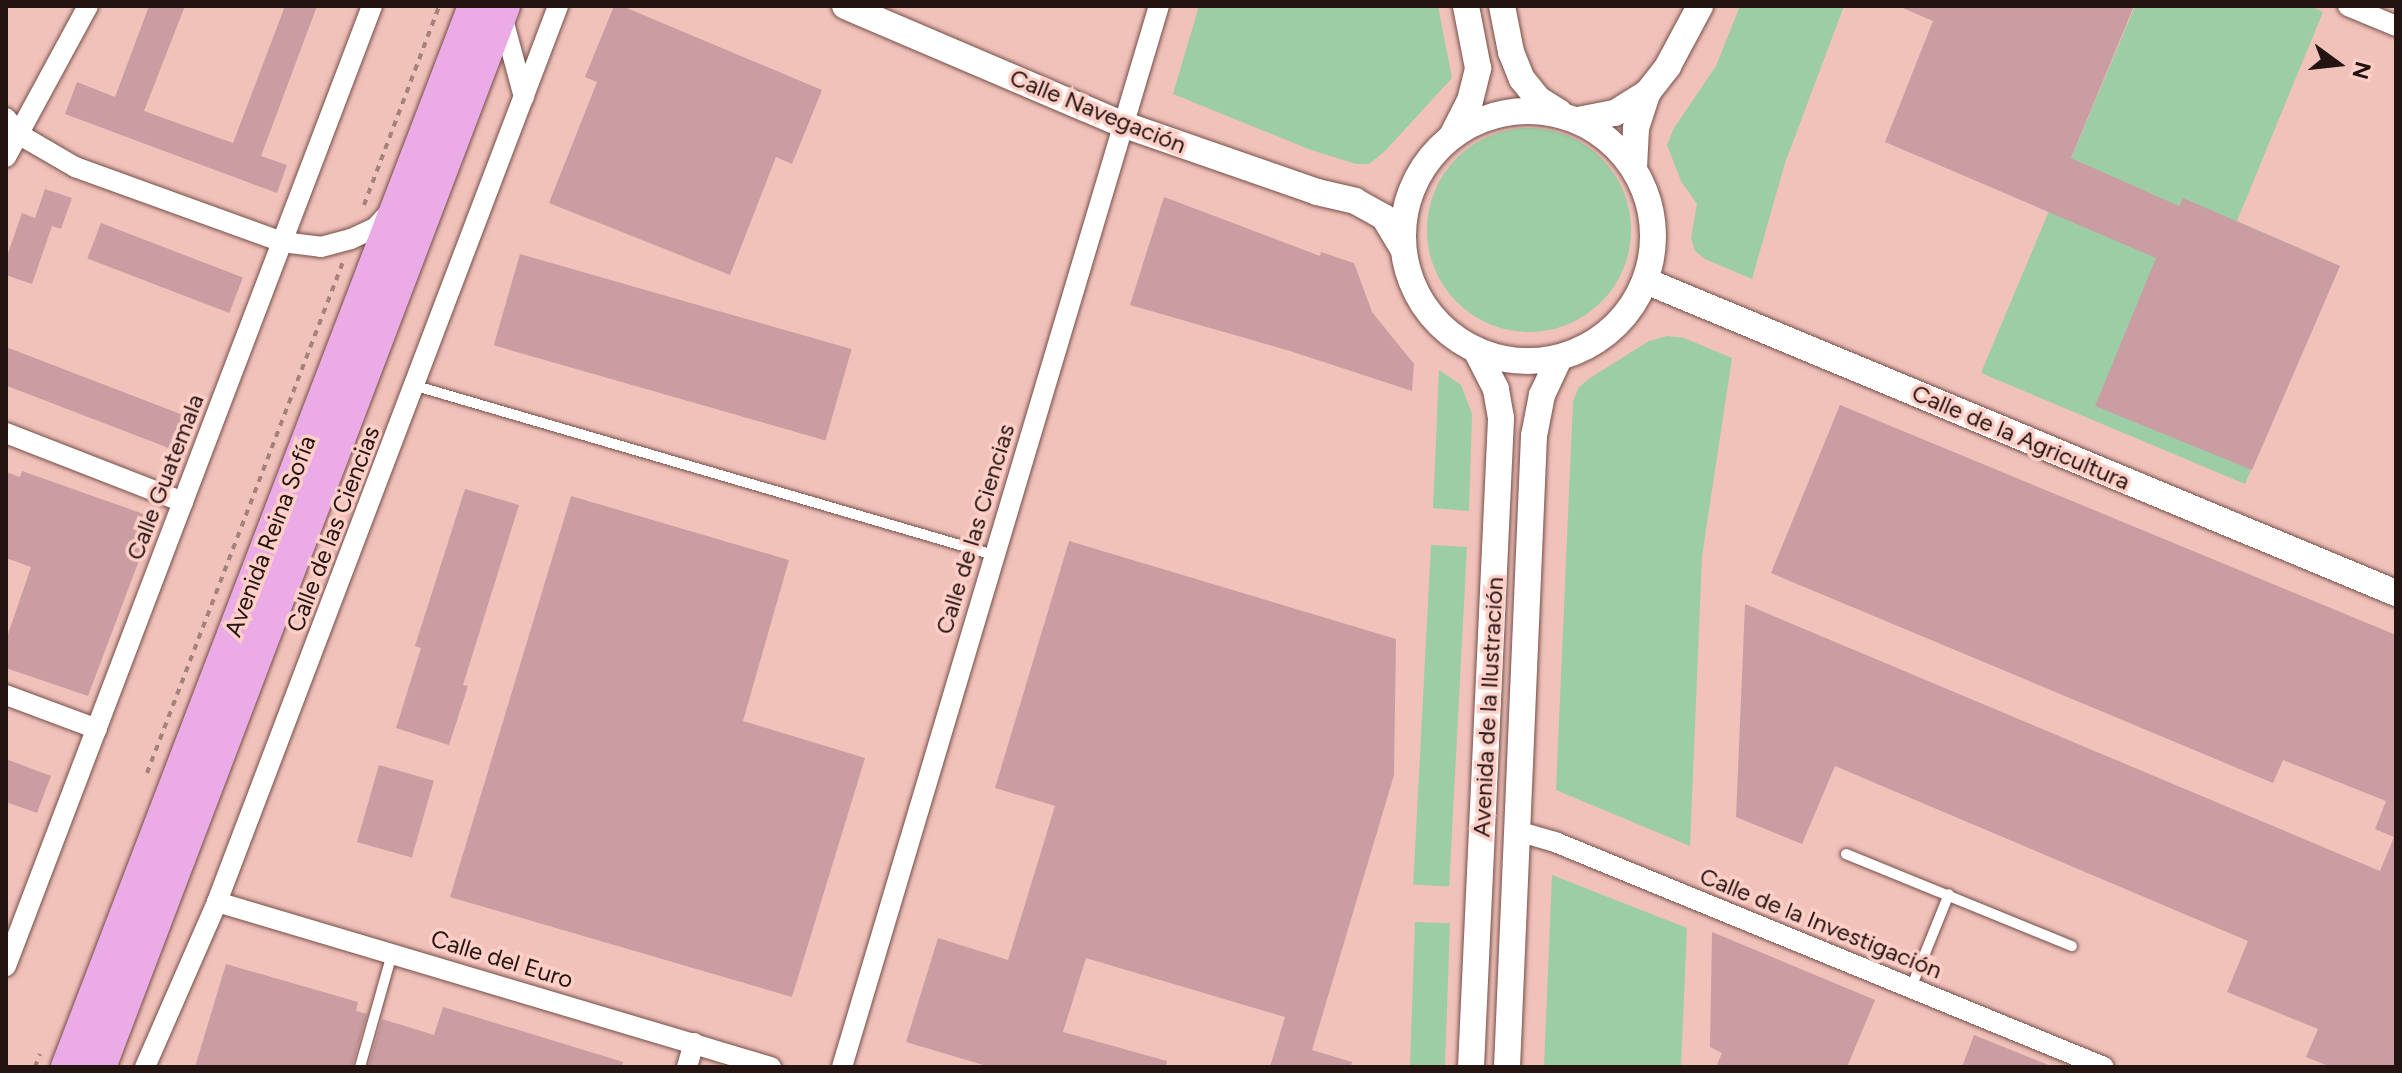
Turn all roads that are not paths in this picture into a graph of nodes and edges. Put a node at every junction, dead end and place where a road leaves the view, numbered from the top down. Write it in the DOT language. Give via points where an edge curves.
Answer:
graph roads {
  1 [pos="88,6"];
  2 [pos="372,6"];
  3 [pos="558,6"];
  4 [pos="845,6"];
  5 [pos="1159,6"];
  6 [pos="1466,6"];
  7 [pos="1502,6"];
  8 [pos="1700,6"];
  9 [pos="2348,6"];
  10 [pos="493,8"];
  11 [pos="2396,26"];
  12 [pos="1648,92"];
  13 [pos="524,97"];
  14 [pos="6,118"];
  15 [pos="1572,118"];
  16 [pos="1122,124"];
  17 [pos="20,135"];
  18 [pos="1452,136"];
  19 [pos="6,157"];
  20 [pos="1634,168"];
  21 [pos="1418,176"];
  22 [pos="400,201"];
  23 [pos="1355,201"];
  24 [pos="282,242"];
  25 [pos="1403,249"];
  26 [pos="1646,281"];
  27 [pos="1477,352"];
  28 [pos="1559,359"];
  29 [pos="416,386"];
  30 [pos="6,433"];
  31 [pos="183,502"];
  32 [pos="994,555"];
  33 [pos="2396,593"];
  34 [pos="6,695"];
  35 [pos="97,729"];
  36 [pos="1517,831"];
  37 [pos="1846,854"];
  38 [pos="1949,894"];
  39 [pos="217,902"];
  40 [pos="2072,946"];
  41 [pos="392,954"];
  42 [pos="6,966"];
  43 [pos="1911,988"];
  44 [pos="694,1043"];
  45 [pos="54,1060"];
  46 [pos="100,1067"];
  47 [pos="145,1067"];
  48 [pos="360,1067"];
  49 [pos="687,1067"];
  50 [pos="771,1067"];
  51 [pos="842,1067"];
  52 [pos="1471,1067"];
  53 [pos="1507,1067"];
  54 [pos="2104,1067"];
  1 -- 17 [label="street"];
  2 -- 24 [label="street, Calle Guatemala"];
  3 -- 13 [label="street, Calle de las Ciencias"];
  4 -- 16 [label="street, Calle Navegación"];
  5 -- 16 [label="street, Calle de las Ciencias"];
  6 -- 18 [label="street" via="1478,68 1470,101"];
  7 -- 15 [label="street" via="1522,79 1538,99"];
  8 -- 12 [label="street"];
  9 -- 11 [label="street"];
  10 -- 13 [label="street"];
  10 -- 22 [label="main road, Avenida Reina Sofía"];
  10 -- 46 [label="main road, Avenida Reina Sofía"];
  12 -- 15 [label="street" via="1615,113"];
  12 -- 20 [label="street" via="1636,128"];
  13 -- 29 [label="street, Calle de las Ciencias"];
  14 -- 17 [label="street"];
  15 -- 18 [label="street" via="1537,110 1499,114"];
  15 -- 20 [label="street" via="1611,141"];
  16 -- 23 [label="street, Calle Navegación"];
  16 -- 32 [label="street, Calle de las Ciencias"];
  17 -- 19 [label="street"];
  17 -- 24 [label="street" via="75,167"];
  18 -- 21 [label="street"];
  20 -- 26 [label="street" via="1650,203 1654,247"];
  21 -- 23 [label="street, Calle Navegación" via="1388,195"];
  21 -- 25 [label="street" via="1405,214"];
  22 -- 24 [label="street" via="375,228 351,239 321,247"];
  22 -- 45 [label="main road, Avenida Reina Sofía"];
  23 -- 25 [label="street, Calle Navegación" via="1384,217"];
  24 -- 31 [label="street, Calle Guatemala"];
  25 -- 27 [label="street" via="1414,288 1437,323"];
  26 -- 28 [label="street" via="1617,326"];
  26 -- 33 [label="street, Calle de la Agricultura"];
  27 -- 28 [label="street" via="1518,362"];
  27 -- 52 [label="street, Avenida de la Ilustración" via="1496,389 1501,418"];
  28 -- 36 [label="street, Avenida de la Ilustración" via="1542,395 1534,436"];
  29 -- 32 [label="lane"];
  29 -- 39 [label="street, Calle de las Ciencias"];
  30 -- 31 [label="street"];
  31 -- 35 [label="street, Calle Guatemala"];
  32 -- 51 [label="street, Calle de las Ciencias"];
  34 -- 35 [label="street"];
  35 -- 42 [label="street, Calle Guatemala"];
  36 -- 43 [label="street, Calle de la Investigación"];
  36 -- 53 [label="street, Avenida de la Ilustración"];
  37 -- 38 [label="lane"];
  38 -- 40 [label="lane"];
  38 -- 43 [label="lane"];
  39 -- 41 [label="street, Calle del Euro"];
  39 -- 47 [label="street, Calle de las Ciencias"];
  41 -- 44 [label="street, Calle del Euro"];
  41 -- 48 [label="lane"];
  43 -- 54 [label="street, Calle de la Investigación"];
  44 -- 49 [label="street"];
  44 -- 50 [label="street, Calle del Euro"];
}
